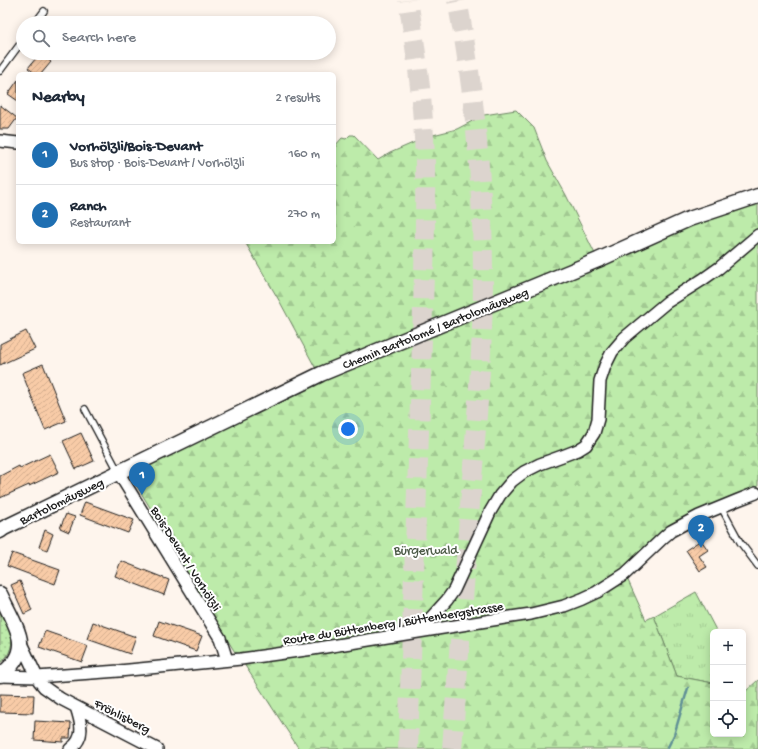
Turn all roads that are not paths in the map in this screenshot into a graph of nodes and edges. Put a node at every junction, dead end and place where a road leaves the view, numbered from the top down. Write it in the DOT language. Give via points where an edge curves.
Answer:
graph roads {
  1 [pos="44,11"];
  2 [pos="41,16"];
  3 [pos="16,49"];
  4 [pos="0,71"];
  5 [pos="0,141"];
  6 [pos="16,143"];
  7 [pos="758,196"];
  8 [pos="758,235"];
  9 [pos="85,409"];
  10 [pos="118,472"];
  11 [pos="757,494"];
  12 [pos="721,507"];
  13 [pos="2,527"];
  14 [pos="758,566"];
  15 [pos="0,594"];
  16 [pos="409,633"];
  17 [pos="20,641"];
  18 [pos="227,660"];
  19 [pos="0,676"];
  20 [pos="37,676"];
  21 [pos="76,707"];
  22 [pos="70,749"];
  23 [pos="157,749"];
  1 -- 2 [label="lane"];
  3 -- 4 [label="lane"];
  5 -- 6 [label="street"];
  7 -- 10 [label="street, Chemin Bartolomé / Bartolomäusweg" via="690,219 598,260 321,374"];
  8 -- 16 [label="street" via="719,268 666,302 624,338 612,352 605,366 600,381 598,419 594,433 586,445 540,464 512,481 490,512 454,590 427,622"];
  9 -- 10 [label="lane, Bois-Devant / Vorhölzli"];
  10 -- 13 [label="street, Bartolomäusweg"];
  10 -- 18 [label="street, Bois-Devant / Vorhölzli" via="220,638"];
  11 -- 12 [label="street, Route du Büttenberg / Büttenbergstrasse"];
  12 -- 14 [label="lane" via="740,542"];
  12 -- 16 [label="street, Route du Büttenberg / Büttenbergstrasse" via="671,531 625,574 582,599 531,614"];
  15 -- 17 [label="street"];
  16 -- 18 [label="street, Route du Büttenberg / Büttenbergstrasse"];
  17 -- 19 [label="street" via="13,664"];
  17 -- 20 [label="street"];
  18 -- 20 [label="street, Route du Büttenberg / Büttenbergstrasse"];
  19 -- 20 [label="street, Route du Büttenberg / Büttenbergstrasse"];
  20 -- 21 [label="street, Fröhlisberg" via="44,687"];
  21 -- 22 [label="street, Fröhlisberg" via="81,729 79,739"];
  21 -- 23 [label="street, Fröhlisberg"];
}
